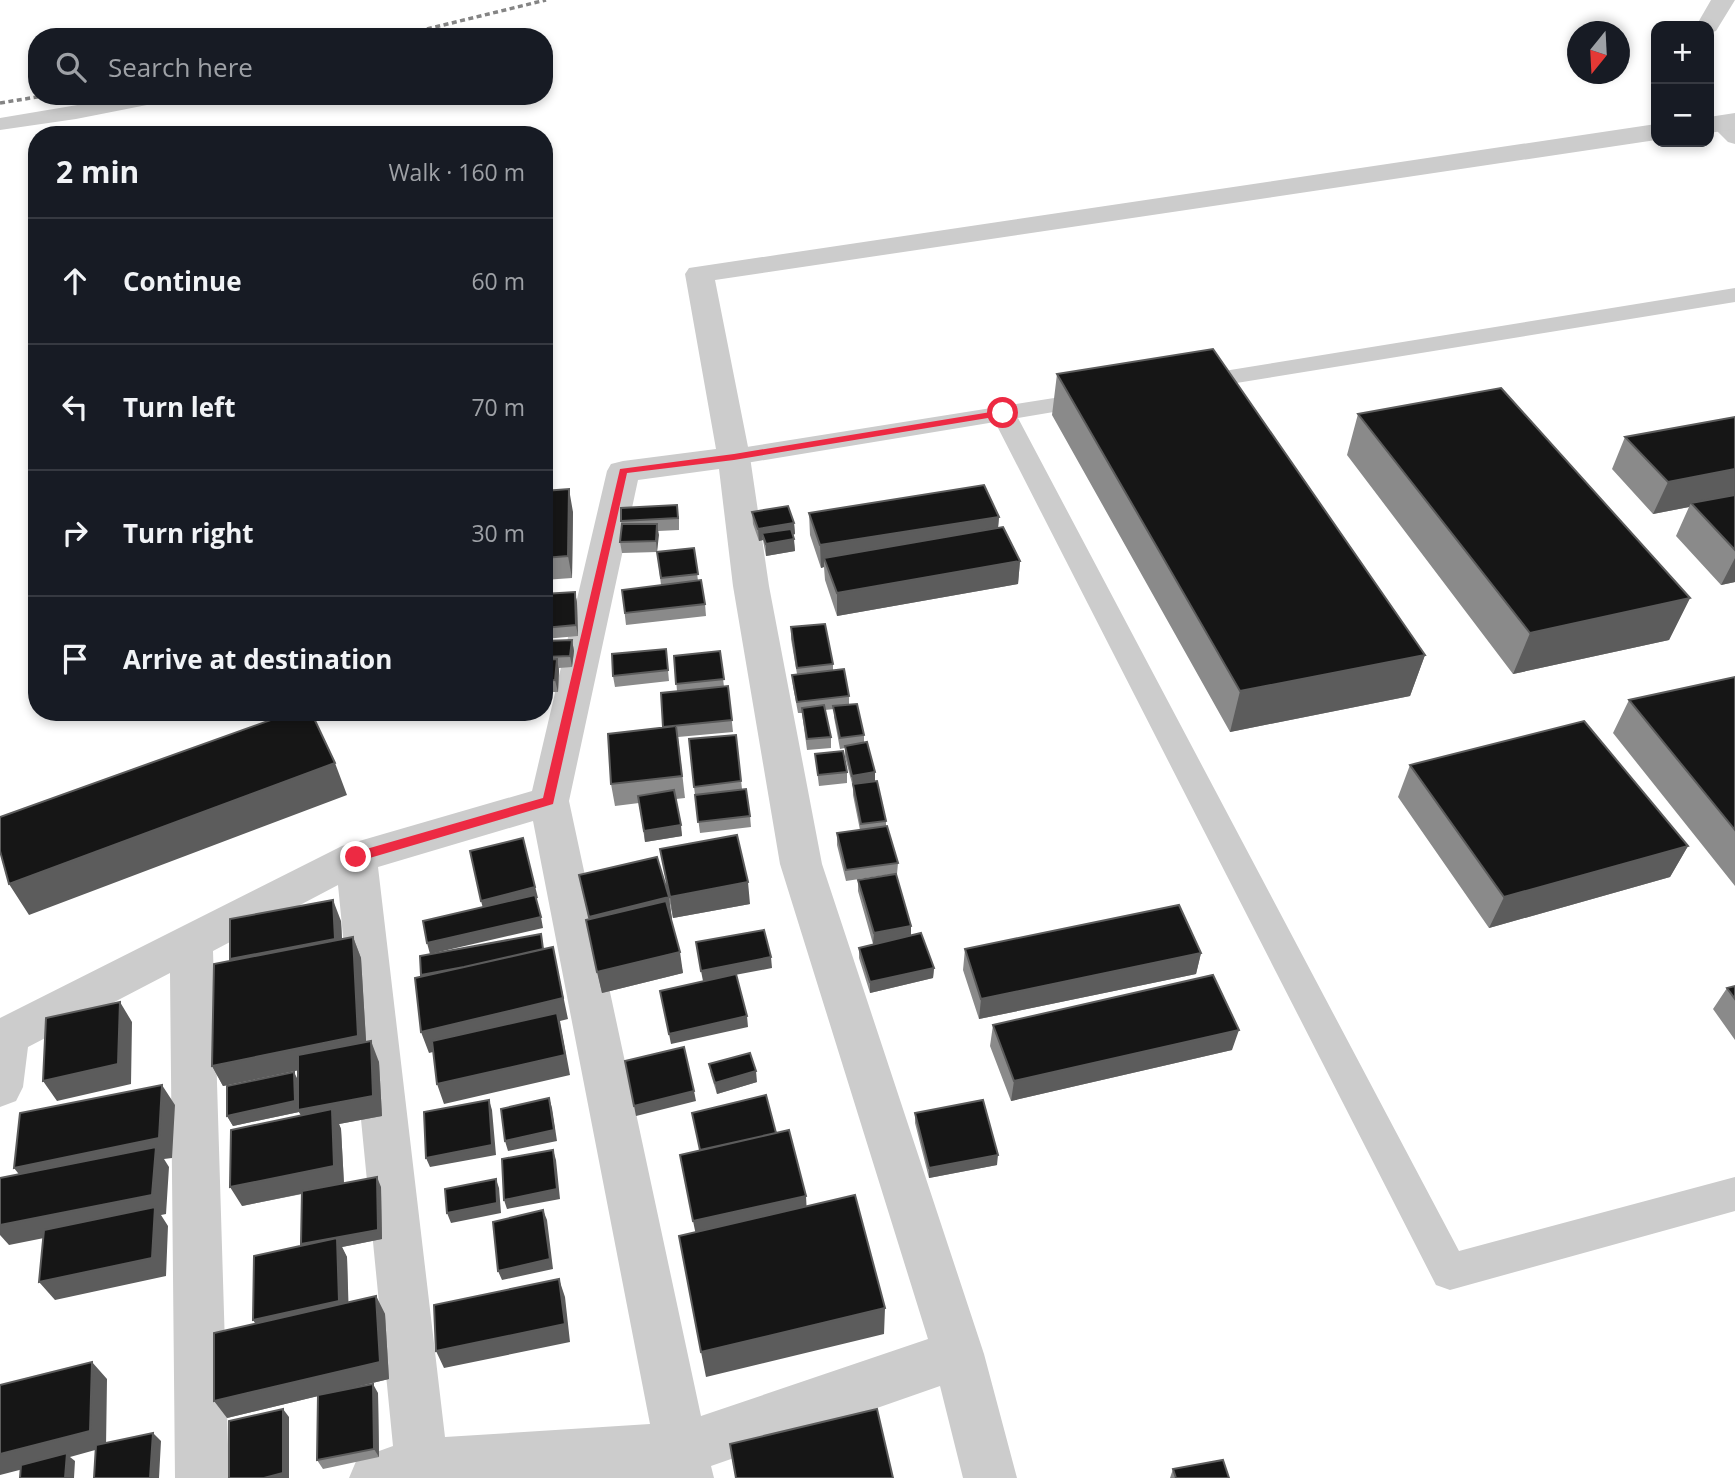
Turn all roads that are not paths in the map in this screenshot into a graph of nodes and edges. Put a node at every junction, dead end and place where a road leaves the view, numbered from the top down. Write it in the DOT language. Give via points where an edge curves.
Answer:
graph roads {
  1 [pos="1723,0"];
  2 [pos="1711,21"];
  3 [pos="116,105"];
  4 [pos="0,124"];
  5 [pos="1651,133"];
  6 [pos="1735,295"];
  7 [pos="1169,387"];
  8 [pos="1113,396"];
  9 [pos="1003,413"];
  10 [pos="734,457"];
  11 [pos="549,801"];
  12 [pos="356,857"];
  13 [pos="191,943"];
  14 [pos="3,1038"];
  15 [pos="0,1087"];
  16 [pos="1735,1194"];
  17 [pos="958,1354"];
  18 [pos="685,1463"];
  19 [pos="407,1474"];
  20 [pos="202,1478"];
  21 [pos="990,1478"];
  1 -- 2 [label="street"];
  3 -- 4 [label="lane"];
  5 -- 10 [label="street" via="699,274"];
  6 -- 7 [label="lane"];
  8 -- 9 [label="lane"];
  9 -- 10 [label="lane"];
  9 -- 16 [label="lane" via="1450,1272"];
  10 -- 11 [label="street" via="623,471"];
  10 -- 17 [label="street" via="751,586 801,864"];
  11 -- 12 [label="street"];
  11 -- 18 [label="street"];
  12 -- 13 [label="street"];
  12 -- 19 [label="street"];
  13 -- 14 [label="street"];
  13 -- 20 [label="street"];
  14 -- 15 [label="street"];
  17 -- 18 [label="street"];
  17 -- 21 [label="street"];
  18 -- 19 [label="street"];
}
